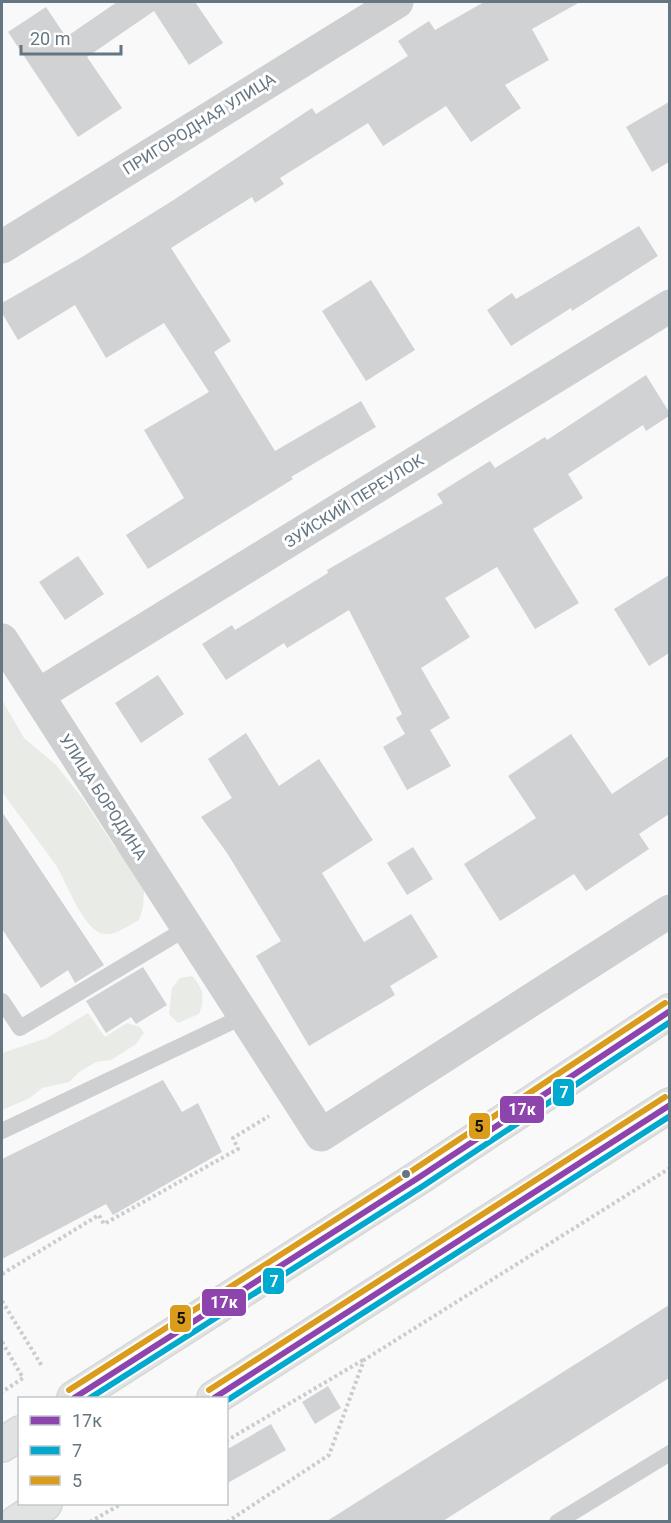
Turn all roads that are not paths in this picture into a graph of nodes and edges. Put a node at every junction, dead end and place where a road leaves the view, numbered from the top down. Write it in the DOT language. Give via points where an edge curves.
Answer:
graph roads {
  1 [pos="397,2"];
  2 [pos="2,246"];
  3 [pos="669,306"];
  4 [pos="2,640"];
  5 [pos="38,695"];
  6 [pos="669,911"];
  7 [pos="187,928"];
  8 [pos="2,1001"];
  9 [pos="669,1011"];
  10 [pos="244,1016"];
  11 [pos="669,1105"];
  12 [pos="2,1131"];
  13 [pos="76,1397"];
  14 [pos="216,1397"];
  15 [pos="18,1434"];
  16 [pos="2,1445"];
  17 [pos="669,1453"];
  18 [pos="557,1521"];
  1 -- 2 [label="street, ПРИГОРОДНАЯ УЛИЦА"];
  3 -- 5 [label="street, ЗУЙСКИЙ ПЕРЕУЛОК"];
  4 -- 5 [label="street, УЛИЦА БОРОДИНА"];
  5 -- 7 [label="street, УЛИЦА БОРОДИНА"];
  6 -- 10 [label="street, УЛИЦА БОРОДИНА" via="321,1135"];
  7 -- 8 [label="lane" via="20,1028"];
  7 -- 10 [label="street, УЛИЦА БОРОДИНА"];
  9 -- 13 [label="main road" via="418,1178"];
  10 -- 12 [label="lane"];
  11 -- 14 [label="main road"];
  15 -- 16 [label="main road"];
  17 -- 18 [label="lane"];
}
